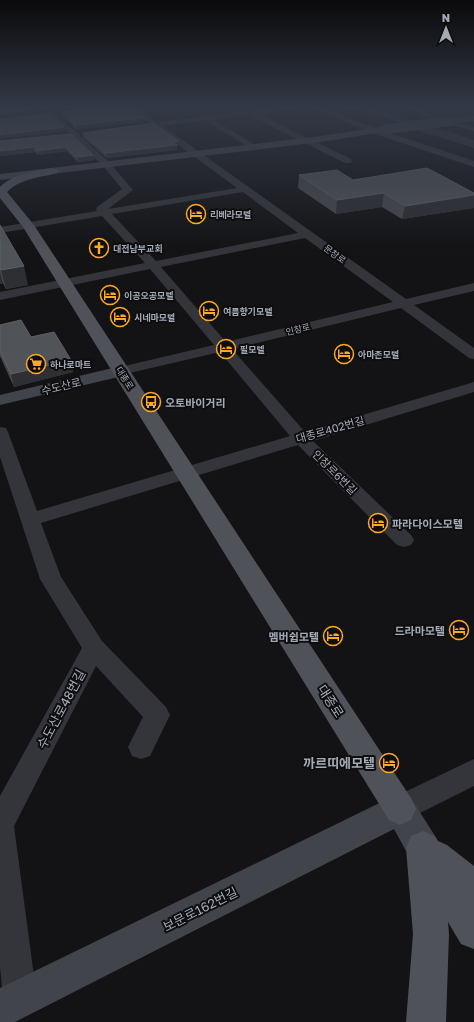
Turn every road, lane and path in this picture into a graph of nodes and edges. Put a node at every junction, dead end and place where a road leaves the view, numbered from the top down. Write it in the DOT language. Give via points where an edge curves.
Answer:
graph roads {
  1 [pos="94,155"];
  2 [pos="182,155"];
  3 [pos="198,155"];
  4 [pos="337,155"];
  5 [pos="448,155"];
  6 [pos="348,161"];
  7 [pos="106,164"];
  8 [pos="474,164"];
  9 [pos="0,169"];
  10 [pos="53,171"];
  11 [pos="0,177"];
  12 [pos="246,189"];
  13 [pos="0,192"];
  14 [pos="103,212"];
  15 [pos="28,225"];
  16 [pos="0,230"];
  17 [pos="308,234"];
  18 [pos="154,265"];
  19 [pos="65,283"];
  20 [pos="474,286"];
  21 [pos="0,296"];
  22 [pos="404,303"];
  23 [pos="223,347"];
  24 [pos="474,355"];
  25 [pos="121,371"];
  26 [pos="474,387"];
  27 [pos="0,400"];
  28 [pos="0,432"];
  29 [pos="301,438"];
  30 [pos="185,472"];
  31 [pos="32,519"];
  32 [pos="404,540"];
  33 [pos="94,648"];
  34 [pos="142,747"];
  35 [pos="474,772"];
  36 [pos="400,809"];
  37 [pos="423,848"];
  38 [pos="474,888"];
  39 [pos="474,931"];
  40 [pos="10,1004"];
  41 [pos="426,1022"];
  1 -- 7 [label="street"];
  2 -- 7 [label="main road"];
  3 -- 12 [label="street, 문창로"];
  4 -- 6 [label="street"];
  5 -- 8 [label="street"];
  7 -- 10 [label="main road"];
  7 -- 14 [label="street" via="128,190 101,209"];
  9 -- 10 [label="main road"];
  10 -- 11 [label="main road"];
  10 -- 13 [label="main road" via="30,175 10,183"];
  12 -- 14 [label="street"];
  12 -- 17 [label="street, 문창로"];
  13 -- 15 [label="main road, 대종로"];
  14 -- 15 [label="street"];
  14 -- 18 [label="street, 인창로6번길"];
  15 -- 16 [label="street"];
  15 -- 19 [label="main road, 대종로"];
  17 -- 18 [label="street"];
  17 -- 22 [label="street, 문창로"];
  18 -- 19 [label="street"];
  18 -- 23 [label="street, 인창로6번길"];
  19 -- 21 [label="street"];
  19 -- 25 [label="main road, 대종로"];
  20 -- 22 [label="street, 인창로"];
  22 -- 23 [label="street, 인창로"];
  22 -- 24 [label="street, 문창로"];
  23 -- 25 [label="street, 인창로"];
  23 -- 29 [label="street, 인창로6번길"];
  25 -- 27 [label="main road, 수도산로"];
  25 -- 30 [label="main road, 대종로"];
  26 -- 29 [label="street, 대종로402번길"];
  28 -- 31 [label="street"];
  29 -- 30 [label="street, 대종로402번길"];
  29 -- 32 [label="street, 인창로6번길"];
  30 -- 31 [label="street"];
  30 -- 36 [label="main road, 대종로"];
  31 -- 33 [label="street" via="51,579"];
  33 -- 34 [label="street" via="157,715"];
  33 -- 40 [label="street, 수도산로48번길" via="0,824"];
  35 -- 36 [label="street"];
  36 -- 37 [label="main road, 대종로"];
  36 -- 40 [label="main road, 보문로162번길"];
  37 -- 38 [label="main road"];
  37 -- 39 [label="main road, 대종로"];
  37 -- 41 [label="main road" via="431,934"];
}
